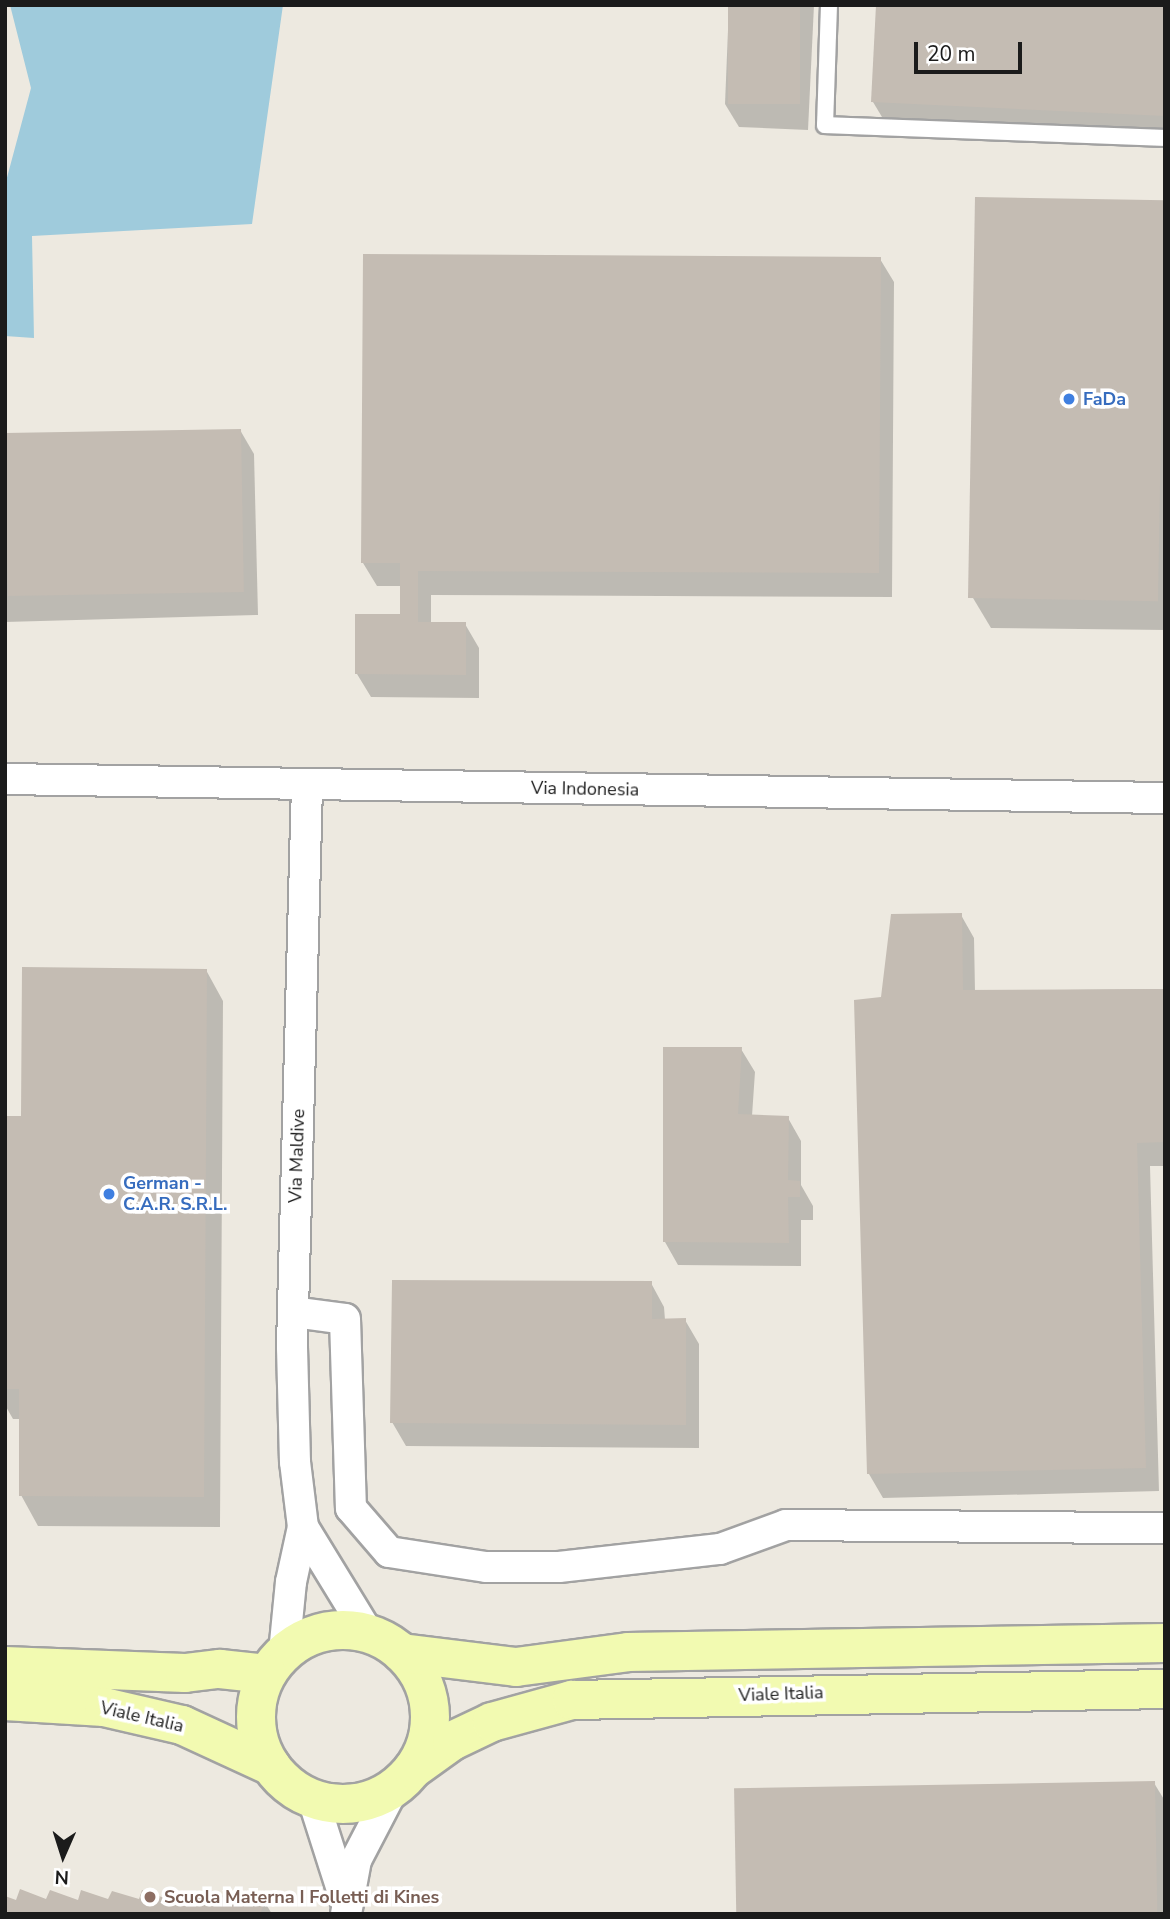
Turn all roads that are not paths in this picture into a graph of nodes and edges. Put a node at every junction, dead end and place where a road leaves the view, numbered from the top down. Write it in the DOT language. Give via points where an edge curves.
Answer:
graph roads {
  1 [pos="829,5"];
  2 [pos="1165,138"];
  3 [pos="5,779"];
  4 [pos="307,785"];
  5 [pos="1165,798"];
  6 [pos="293,1312"];
  7 [pos="303,1527"];
  8 [pos="1165,1528"];
  9 [pos="368,1633"];
  10 [pos="1165,1643"];
  11 [pos="402,1653"];
  12 [pos="276,1663"];
  13 [pos="5,1666"];
  14 [pos="1165,1689"];
  15 [pos="5,1701"];
  16 [pos="271,1766"];
  17 [pos="404,1778"];
  18 [pos="313,1799"];
  19 [pos="346,1910"];
  1 -- 2 [label="lane" via="825,125"];
  3 -- 4 [label="street, Via Indonesia"];
  4 -- 5 [label="street, Via Indonesia"];
  4 -- 6 [label="street, Via Maldive"];
  6 -- 7 [label="street, Via Maldive" via="295,1462"];
  6 -- 8 [label="street" via="345,1319 351,1508 389,1552 486,1567 559,1567 720,1549 786,1525"];
  7 -- 9 [label="street, Via Maldive"];
  7 -- 12 [label="street, Via Maldive"];
  9 -- 11 [label="main road"];
  9 -- 12 [label="main road" via="317,1634"];
  10 -- 11 [label="main road" via="628,1652 516,1667"];
  11 -- 17 [label="main road" via="418,1672 430,1710 429,1731"];
  12 -- 13 [label="main road" via="185,1673"];
  12 -- 16 [label="main road" via="259,1694 256,1726"];
  14 -- 17 [label="main road, Viale Italia" via="572,1700 492,1722 452,1741"];
  15 -- 16 [label="main road, Viale Italia" via="104,1707 182,1725"];
  16 -- 18 [label="main road" via="290,1786"];
  17 -- 18 [label="main road" via="352,1804"];
  17 -- 19 [label="street" via="356,1860"];
  18 -- 19 [label="street"];
}
